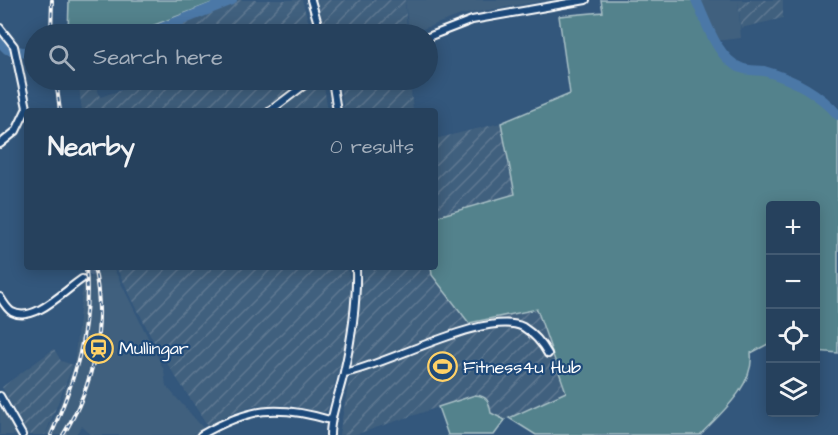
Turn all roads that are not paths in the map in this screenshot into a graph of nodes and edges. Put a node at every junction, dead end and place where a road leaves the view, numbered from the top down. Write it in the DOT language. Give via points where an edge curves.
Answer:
graph roads {
  1 [pos="311,0"];
  2 [pos="586,0"];
  3 [pos="318,24"];
  4 [pos="0,28"];
  5 [pos="438,33"];
  6 [pos="298,90"];
  7 [pos="334,90"];
  8 [pos="27,108"];
  9 [pos="274,108"];
  10 [pos="337,108"];
  11 [pos="24,114"];
  12 [pos="0,144"];
  13 [pos="356,270"];
  14 [pos="82,279"];
  15 [pos="0,297"];
  16 [pos="548,354"];
  17 [pos="344,373"];
  18 [pos="0,396"];
  19 [pos="330,420"];
  20 [pos="22,435"];
  21 [pos="201,435"];
  22 [pos="330,435"];
  1 -- 3 [label="street"];
  2 -- 5 [label="street" via="472,20"];
  4 -- 8 [label="street" via="19,62"];
  6 -- 9 [label="street"];
  7 -- 10 [label="street"];
  11 -- 12 [label="street" via="16,131"];
  13 -- 17 [label="street" via="355,322"];
  14 -- 15 [label="street" via="34,313 22,315 11,311"];
  16 -- 17 [label="street" via="540,340 521,326 498,324 468,330"];
  17 -- 19 [label="street"];
  18 -- 20 [label="street"];
  19 -- 21 [label="street" via="298,412 255,411"];
  19 -- 22 [label="street"];
}
